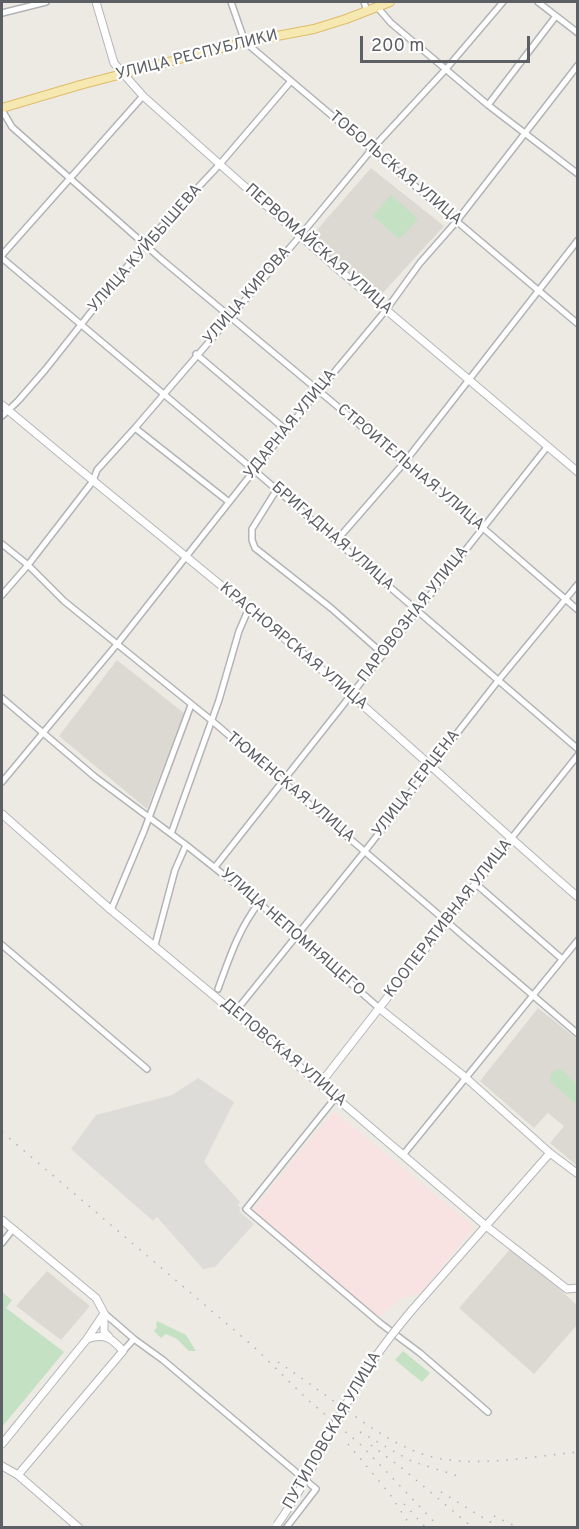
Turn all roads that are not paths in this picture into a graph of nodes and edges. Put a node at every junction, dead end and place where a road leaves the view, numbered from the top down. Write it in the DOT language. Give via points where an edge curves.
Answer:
graph roads {
  1 [pos="46,2"];
  2 [pos="96,2"];
  3 [pos="231,2"];
  4 [pos="364,2"];
  5 [pos="390,2"];
  6 [pos="502,2"];
  7 [pos="538,2"];
  8 [pos="550,2"];
  9 [pos="545,7"];
  10 [pos="378,8"];
  11 [pos="368,11"];
  12 [pos="2,13"];
  13 [pos="556,15"];
  14 [pos="578,33"];
  15 [pos="245,42"];
  16 [pos="578,65"];
  17 [pos="446,69"];
  18 [pos="125,74"];
  19 [pos="291,81"];
  20 [pos="143,96"];
  21 [pos="488,105"];
  22 [pos="2,109"];
  23 [pos="524,132"];
  24 [pos="372,149"];
  25 [pos="578,163"];
  26 [pos="220,164"];
  27 [pos="575,172"];
  28 [pos="71,178"];
  29 [pos="456,222"];
  30 [pos="300,236"];
  31 [pos="578,240"];
  32 [pos="145,244"];
  33 [pos="2,256"];
  34 [pos="537,290"];
  35 [pos="386,310"];
  36 [pos="230,316"];
  37 [pos="578,324"];
  38 [pos="80,325"];
  39 [pos="196,354"];
  40 [pos="468,381"];
  41 [pos="317,392"];
  42 [pos="162,394"];
  43 [pos="4,407"];
  44 [pos="2,416"];
  45 [pos="135,428"];
  46 [pos="286,430"];
  47 [pos="547,447"];
  48 [pos="404,463"];
  49 [pos="255,471"];
  50 [pos="578,472"];
  51 [pos="93,481"];
  52 [pos="277,489"];
  53 [pos="230,502"];
  54 [pos="483,528"];
  55 [pos="337,540"];
  56 [pos="2,544"];
  57 [pos="186,556"];
  58 [pos="28,565"];
  59 [pos="578,584"];
  60 [pos="2,595"];
  61 [pos="566,599"];
  62 [pos="249,608"];
  63 [pos="578,610"];
  64 [pos="418,611"];
  65 [pos="118,643"];
  66 [pos="383,654"];
  67 [pos="497,682"];
  68 [pos="351,695"];
  69 [pos="2,699"];
  70 [pos="191,705"];
  71 [pos="211,720"];
  72 [pos="41,733"];
  73 [pos="578,749"];
  74 [pos="578,755"];
  75 [pos="431,767"];
  76 [pos="2,782"];
  77 [pos="282,782"];
  78 [pos="2,814"];
  79 [pos="148,818"];
  80 [pos="171,834"];
  81 [pos="510,840"];
  82 [pos="186,845"];
  83 [pos="365,851"];
  84 [pos="215,867"];
  85 [pos="476,884"];
  86 [pos="578,897"];
  87 [pos="259,903"];
  88 [pos="111,910"];
  89 [pos="448,922"];
  90 [pos="296,936"];
  91 [pos="578,940"];
  92 [pos="2,945"];
  93 [pos="155,945"];
  94 [pos="562,959"];
  95 [pos="218,989"];
  96 [pos="532,995"];
  97 [pos="380,1008"];
  98 [pos="235,1012"];
  99 [pos="578,1034"];
  100 [pos="147,1069"];
  101 [pos="465,1077"];
  102 [pos="320,1084"];
  103 [pos="336,1097"];
  104 [pos="550,1153"];
  105 [pos="403,1155"];
  106 [pos="578,1174"];
  107 [pos="2,1220"];
  108 [pos="486,1226"];
  109 [pos="13,1229"];
  110 [pos="2,1243"];
  111 [pos="578,1288"];
  112 [pos="104,1313"];
  113 [pos="87,1339"];
  114 [pos="134,1339"];
  115 [pos="112,1340"];
  116 [pos="123,1352"];
  117 [pos="488,1412"];
  118 [pos="2,1444"];
  119 [pos="2,1466"];
  120 [pos="18,1475"];
  121 [pos="276,1526"];
  122 [pos="79,1527"];
  123 [pos="286,1527"];
  1 -- 12 [label="street"];
  2 -- 18 [label="main road, ПЕРВОМАЙСКАЯ УЛИЦА" via="114,63"];
  3 -- 15 [label="street"];
  4 -- 11 [label="street"];
  5 -- 10 [label="main road, УЛИЦА РЕСПУБЛИКИ"];
  6 -- 17 [label="street, УЛИЦА КИРОВА"];
  7 -- 9 [label="street"];
  8 -- 9 [label="street"];
  9 -- 13 [label="street"];
  10 -- 11 [label="main road, УЛИЦА РЕСПУБЛИКИ"];
  10 -- 17 [label="street"];
  11 -- 15 [label="main road, УЛИЦА РЕСПУБЛИКИ" via="314,30"];
  13 -- 14 [label="street"];
  13 -- 21 [label="street"];
  15 -- 18 [label="main road, УЛИЦА РЕСПУБЛИКИ"];
  15 -- 19 [label="street, ТОБОЛЬСКАЯ УЛИЦА"];
  16 -- 23 [label="street, УДАРНАЯ УЛИЦА"];
  17 -- 21 [label="street"];
  17 -- 24 [label="street, УЛИЦА КИРОВА"];
  18 -- 20 [label="main road, ПЕРВОМАЙСКАЯ УЛИЦА"];
  18 -- 22 [label="main road, УЛИЦА РЕСПУБЛИКИ"];
  19 -- 24 [label="street, ТОБОЛЬСКАЯ УЛИЦА"];
  19 -- 26 [label="street, УЛИЦА КУЙБЫШЕВА"];
  20 -- 26 [label="main road, ПЕРВОМАЙСКАЯ УЛИЦА"];
  20 -- 28 [label="street"];
  21 -- 23 [label="street"];
  22 -- 28 [label="street, СТРОИТЕЛЬНАЯ УЛИЦА" via="12,127"];
  23 -- 27 [label="street"];
  23 -- 29 [label="street, УДАРНАЯ УЛИЦА"];
  24 -- 29 [label="street, ТОБОЛЬСКАЯ УЛИЦА"];
  24 -- 30 [label="street, УЛИЦА КИРОВА"];
  25 -- 27 [label="street"];
  26 -- 30 [label="main road, ПЕРВОМАЙСКАЯ УЛИЦА"];
  26 -- 32 [label="street, УЛИЦА КУЙБЫШЕВА"];
  28 -- 32 [label="street, СТРОИТЕЛЬНАЯ УЛИЦА"];
  28 -- 33 [label="street"];
  29 -- 34 [label="street, ТОБОЛЬСКАЯ УЛИЦА"];
  29 -- 35 [label="street, УДАРНАЯ УЛИЦА"];
  30 -- 35 [label="main road, ПЕРВОМАЙСКАЯ УЛИЦА"];
  30 -- 36 [label="street, УЛИЦА КИРОВА"];
  31 -- 34 [label="street"];
  32 -- 36 [label="street, СТРОИТЕЛЬНАЯ УЛИЦА"];
  32 -- 38 [label="street, УЛИЦА КУЙБЫШЕВА"];
  33 -- 38 [label="street, БРИГАДНАЯ УЛИЦА"];
  34 -- 37 [label="street, ТОБОЛЬСКАЯ УЛИЦА"];
  34 -- 40 [label="street"];
  35 -- 40 [label="main road, ПЕРВОМАЙСКАЯ УЛИЦА"];
  35 -- 41 [label="street, УДАРНАЯ УЛИЦА"];
  36 -- 39 [label="street, УЛИЦА КИРОВА"];
  36 -- 41 [label="street, СТРОИТЕЛЬНАЯ УЛИЦА"];
  38 -- 42 [label="street, БРИГАДНАЯ УЛИЦА"];
  38 -- 43 [label="street, УЛИЦА КУЙБЫШЕВА" via="25,393"];
  39 -- 42 [label="street, УЛИЦА КИРОВА"];
  39 -- 46 [label="street"];
  40 -- 47 [label="main road, ПЕРВОМАЙСКАЯ УЛИЦА"];
  40 -- 48 [label="street"];
  41 -- 46 [label="street, УДАРНАЯ УЛИЦА"];
  41 -- 48 [label="street, СТРОИТЕЛЬНАЯ УЛИЦА"];
  42 -- 45 [label="street, УЛИЦА КИРОВА"];
  42 -- 49 [label="street, БРИГАДНАЯ УЛИЦА"];
  43 -- 44 [label="street, УЛИЦА КУЙБЫШЕВА"];
  43 -- 51 [label="main road, КРАСНОЯРСКАЯ УЛИЦА"];
  45 -- 51 [label="street, УЛИЦА КИРОВА" via="97,470"];
  45 -- 53 [label="street"];
  46 -- 49 [label="street, УДАРНАЯ УЛИЦА"];
  47 -- 50 [label="main road, ПЕРВОМАЙСКАЯ УЛИЦА"];
  47 -- 54 [label="street, ПАРОВОЗНАЯ УЛИЦА"];
  48 -- 54 [label="street, СТРОИТЕЛЬНАЯ УЛИЦА"];
  48 -- 55 [label="street"];
  49 -- 52 [label="street, БРИГАДНАЯ УЛИЦА"];
  49 -- 53 [label="street, УДАРНАЯ УЛИЦА"];
  51 -- 57 [label="main road, КРАСНОЯРСКАЯ УЛИЦА"];
  51 -- 58 [label="street, УЛИЦА КИРОВА"];
  52 -- 55 [label="street, БРИГАДНАЯ УЛИЦА"];
  52 -- 66 [label="street" via="252,529 255,548"];
  53 -- 57 [label="street, УДАРНАЯ УЛИЦА"];
  54 -- 61 [label="street, СТРОИТЕЛЬНАЯ УЛИЦА"];
  54 -- 64 [label="street, ПАРОВОЗНАЯ УЛИЦА"];
  55 -- 64 [label="street, БРИГАДНАЯ УЛИЦА"];
  56 -- 58 [label="street, ТЮМЕНСКАЯ УЛИЦА"];
  57 -- 62 [label="main road, КРАСНОЯРСКАЯ УЛИЦА"];
  57 -- 65 [label="street, УДАРНАЯ УЛИЦА"];
  58 -- 60 [label="street, УЛИЦА КИРОВА"];
  58 -- 65 [label="street, ТЮМЕНСКАЯ УЛИЦА" via="64,601"];
  59 -- 61 [label="street, УЛИЦА ГЕРЦЕНА"];
  61 -- 63 [label="street, СТРОИТЕЛЬНАЯ УЛИЦА"];
  61 -- 67 [label="street, УЛИЦА ГЕРЦЕНА"];
  62 -- 68 [label="main road, КРАСНОЯРСКАЯ УЛИЦА"];
  62 -- 71 [label="street"];
  64 -- 66 [label="street, ПАРОВОЗНАЯ УЛИЦА"];
  64 -- 67 [label="street, БРИГАДНАЯ УЛИЦА"];
  65 -- 70 [label="street, ТЮМЕНСКАЯ УЛИЦА"];
  65 -- 72 [label="street, УДАРНАЯ УЛИЦА"];
  66 -- 68 [label="street, ПАРОВОЗНАЯ УЛИЦА"];
  67 -- 73 [label="street, БРИГАДНАЯ УЛИЦА"];
  67 -- 75 [label="street, УЛИЦА ГЕРЦЕНА"];
  68 -- 75 [label="main road, КРАСНОЯРСКАЯ УЛИЦА"];
  68 -- 77 [label="street, ПАРОВОЗНАЯ УЛИЦА"];
  69 -- 72 [label="street, УЛИЦА НЕПОМНЯЩЕГО"];
  70 -- 71 [label="street, ТЮМЕНСКАЯ УЛИЦА"];
  70 -- 79 [label="street"];
  71 -- 77 [label="street, ТЮМЕНСКАЯ УЛИЦА"];
  71 -- 80 [label="street"];
  72 -- 76 [label="street, УДАРНАЯ УЛИЦА"];
  72 -- 79 [label="street, УЛИЦА НЕПОМНЯЩЕГО"];
  74 -- 81 [label="street, КООПЕРАТИВНАЯ УЛИЦА"];
  75 -- 81 [label="main road, КРАСНОЯРСКАЯ УЛИЦА"];
  75 -- 83 [label="street, УЛИЦА ГЕРЦЕНА"];
  77 -- 83 [label="street, ТЮМЕНСКАЯ УЛИЦА"];
  77 -- 84 [label="street, ПАРОВОЗНАЯ УЛИЦА"];
  78 -- 88 [label="main road, ДЕПОВСКАЯ УЛИЦА"];
  79 -- 80 [label="street, УЛИЦА НЕПОМНЯЩЕГО"];
  79 -- 88 [label="street"];
  80 -- 82 [label="street, УЛИЦА НЕПОМНЯЩЕГО"];
  81 -- 85 [label="main road, КООПЕРАТИВНАЯ УЛИЦА"];
  81 -- 86 [label="main road, КРАСНОЯРСКАЯ УЛИЦА"];
  82 -- 84 [label="street, УЛИЦА НЕПОМНЯЩЕГО"];
  82 -- 93 [label="street" via="175,870"];
  83 -- 89 [label="street, ТЮМЕНСКАЯ УЛИЦА"];
  83 -- 90 [label="street, УЛИЦА ГЕРЦЕНА"];
  84 -- 87 [label="street, УЛИЦА НЕПОМНЯЩЕГО"];
  85 -- 89 [label="main road, КООПЕРАТИВНАЯ УЛИЦА"];
  85 -- 94 [label="street"];
  87 -- 90 [label="street, УЛИЦА НЕПОМНЯЩЕГО"];
  87 -- 95 [label="street" via="232,949"];
  88 -- 93 [label="main road, ДЕПОВСКАЯ УЛИЦА"];
  89 -- 96 [label="street, ТЮМЕНСКАЯ УЛИЦА"];
  89 -- 97 [label="main road, КООПЕРАТИВНАЯ УЛИЦА"];
  90 -- 97 [label="street, УЛИЦА НЕПОМНЯЩЕГО"];
  90 -- 98 [label="street, УЛИЦА ГЕРЦЕНА"];
  91 -- 94 [label="street"];
  92 -- 100 [label="street"];
  93 -- 98 [label="main road, ДЕПОВСКАЯ УЛИЦА"];
  94 -- 96 [label="street"];
  96 -- 99 [label="street, ТЮМЕНСКАЯ УЛИЦА"];
  96 -- 101 [label="street"];
  97 -- 101 [label="main road, УЛИЦА НЕПОМНЯЩЕГО"];
  97 -- 102 [label="main road, КООПЕРАТИВНАЯ УЛИЦА"];
  98 -- 102 [label="main road, ДЕПОВСКАЯ УЛИЦА"];
  101 -- 104 [label="main road, УЛИЦА НЕПОМНЯЩЕГО"];
  101 -- 105 [label="street"];
  102 -- 103 [label="main road, ДЕПОВСКАЯ УЛИЦА"];
  103 -- 105 [label="main road, ДЕПОВСКАЯ УЛИЦА"];
  103 -- 117 [label="street" via="246,1209"];
  104 -- 106 [label="main road, УЛИЦА НЕПОМНЯЩЕГО"];
  104 -- 108 [label="main road, ПУТИЛОВСКАЯ УЛИЦА"];
  105 -- 108 [label="main road, ДЕПОВСКАЯ УЛИЦА"];
  107 -- 109 [label="main road"];
  108 -- 111 [label="main road, ДЕПОВСКАЯ УЛИЦА" via="567,1289"];
  108 -- 121 [label="main road, ПУТИЛОВСКАЯ УЛИЦА, bridge" via="381,1349"];
  109 -- 110 [label="street"];
  109 -- 112 [label="main road" via="96,1298"];
  112 -- 113 [label="main road"];
  112 -- 114 [label="street"];
  112 -- 115 [label="main road" via="104,1332"];
  113 -- 115 [label="main road" via="98,1335"];
  113 -- 118 [label="main road"];
  114 -- 116 [label="street"];
  114 -- 123 [label="street" via="316,1489"];
  115 -- 116 [label="main road"];
  116 -- 120 [label="main road"];
  119 -- 120 [label="main road"];
  120 -- 122 [label="main road"];
}
